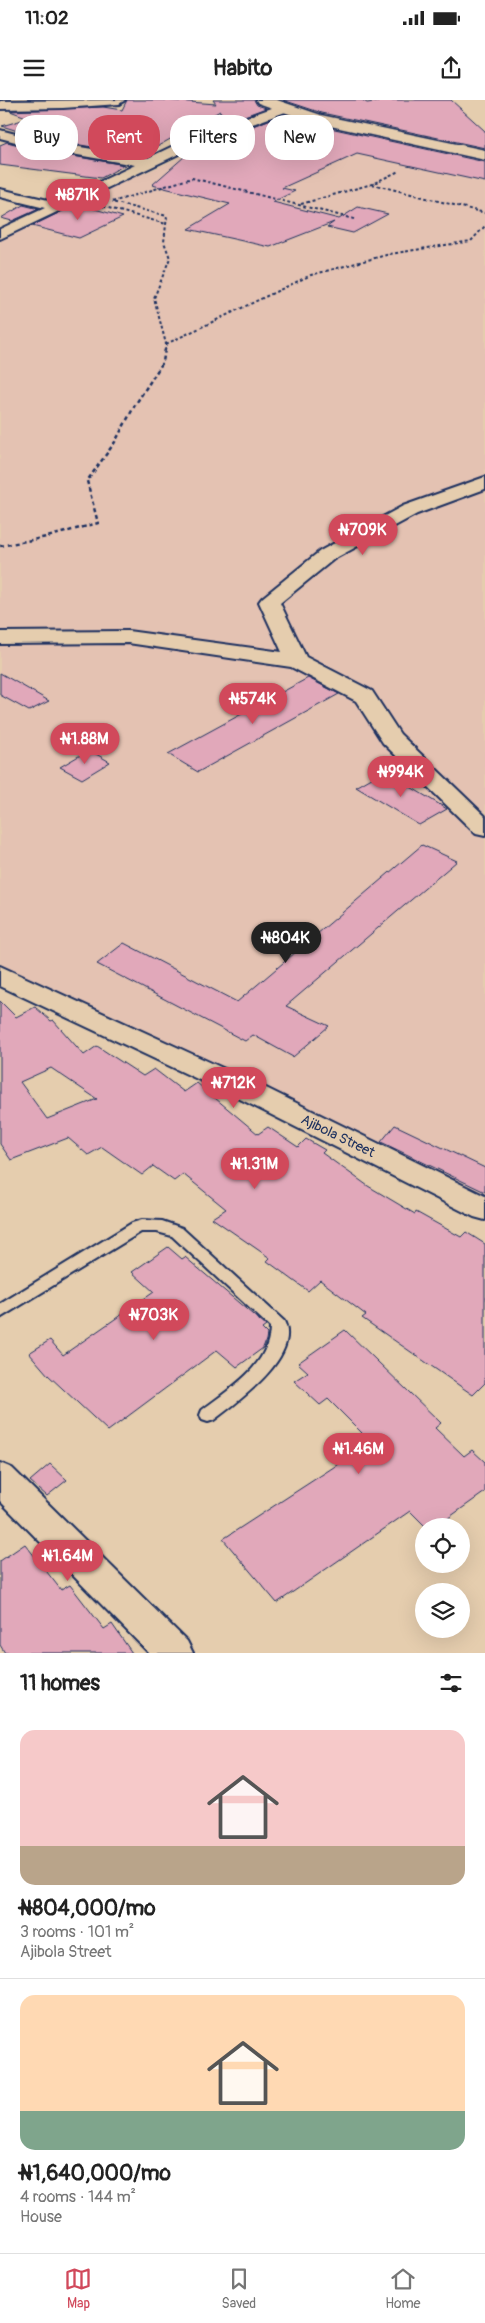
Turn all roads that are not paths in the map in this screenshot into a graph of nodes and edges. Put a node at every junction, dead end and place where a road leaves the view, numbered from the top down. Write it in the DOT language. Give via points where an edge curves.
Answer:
graph roads {
  1 [pos="119,100"];
  2 [pos="264,100"];
  3 [pos="0,105"];
  4 [pos="282,108"];
  5 [pos="0,134"];
  6 [pos="485,155"];
  7 [pos="150,163"];
  8 [pos="0,192"];
  9 [pos="59,208"];
  10 [pos="0,235"];
  11 [pos="485,483"];
  12 [pos="0,638"];
  13 [pos="297,661"];
  14 [pos="485,829"];
  15 [pos="0,975"];
  16 [pos="485,1209"];
  17 [pos="0,1312"];
  18 [pos="208,1415"];
  19 [pos="0,1478"];
  20 [pos="174,1653"];
  1 -- 3 [label="street"];
  2 -- 4 [label="street"];
  4 -- 6 [label="street" via="317,119"];
  4 -- 7 [label="street" via="199,139"];
  5 -- 7 [label="street"];
  7 -- 9 [label="street"];
  8 -- 9 [label="street"];
  9 -- 10 [label="street"];
  11 -- 13 [label="street" via="410,510 327,555 269,602"];
  12 -- 13 [label="street" via="128,637"];
  13 -- 14 [label="street" via="364,696 391,738"];
  15 -- 16 [label="street, Ajibola Street" via="254,1094"];
  17 -- 18 [label="lane" via="137,1227 152,1224 177,1232 278,1325 277,1342 268,1361 250,1381"];
  19 -- 20 [label="street"];
}
